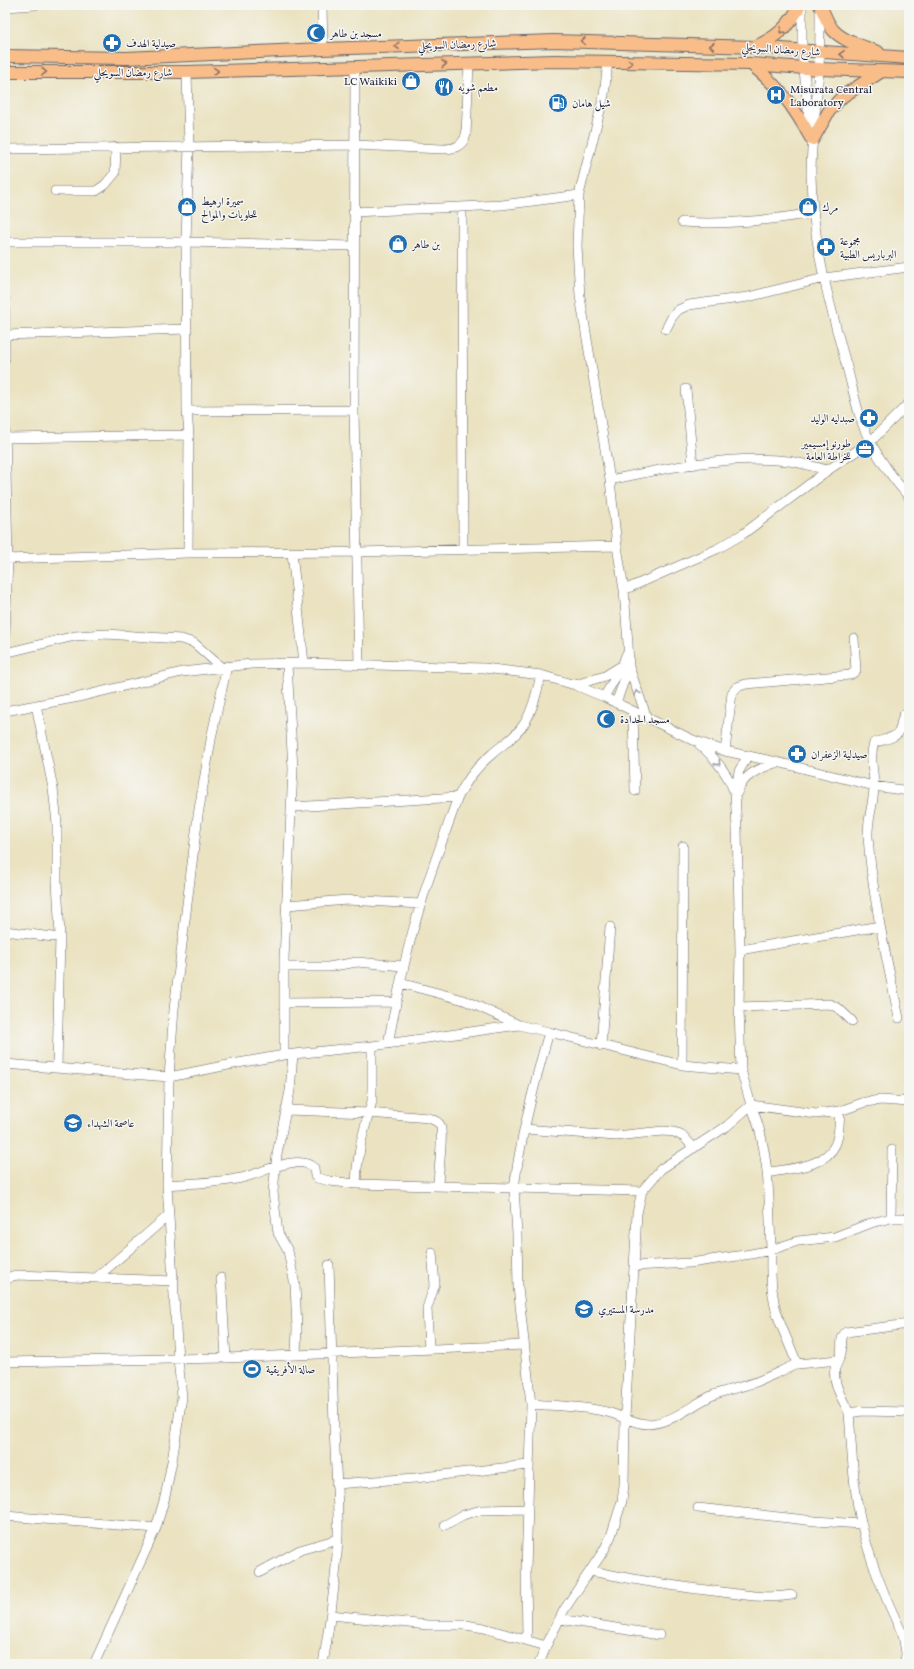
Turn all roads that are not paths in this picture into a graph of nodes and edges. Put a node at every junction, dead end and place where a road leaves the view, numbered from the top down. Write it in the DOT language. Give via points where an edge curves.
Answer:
graph roads {
  1 [pos="36,5"];
  2 [pos="322,5"];
  3 [pos="801,5"];
  4 [pos="820,5"];
  5 [pos="5,7"];
  6 [pos="755,47"];
  7 [pos="323,48"];
  8 [pos="802,50"];
  9 [pos="819,52"];
  10 [pos="5,56"];
  11 [pos="886,56"];
  12 [pos="909,58"];
  13 [pos="608,62"];
  14 [pos="469,64"];
  15 [pos="751,64"];
  16 [pos="355,67"];
  17 [pos="803,68"];
  18 [pos="819,69"];
  19 [pos="882,71"];
  20 [pos="5,72"];
  21 [pos="187,72"];
  22 [pos="909,72"];
  23 [pos="812,141"];
  24 [pos="355,145"];
  25 [pos="189,146"];
  26 [pos="116,147"];
  27 [pos="5,149"];
  28 [pos="55,191"];
  29 [pos="580,195"];
  30 [pos="462,207"];
  31 [pos="354,212"];
  32 [pos="814,213"];
  33 [pos="682,222"];
  34 [pos="5,242"];
  35 [pos="186,242"];
  36 [pos="353,246"];
  37 [pos="909,267"];
  38 [pos="824,278"];
  39 [pos="5,300"];
  40 [pos="187,329"];
  41 [pos="666,329"];
  42 [pos="5,335"];
  43 [pos="5,359"];
  44 [pos="686,389"];
  45 [pos="909,403"];
  46 [pos="354,410"];
  47 [pos="187,411"];
  48 [pos="5,428"];
  49 [pos="189,436"];
  50 [pos="6,438"];
  51 [pos="870,442"];
  52 [pos="693,465"];
  53 [pos="828,470"];
  54 [pos="610,480"];
  55 [pos="909,497"];
  56 [pos="617,546"];
  57 [pos="463,548"];
  58 [pos="358,552"];
  59 [pos="188,553"];
  60 [pos="292,553"];
  61 [pos="6,559"];
  62 [pos="624,590"];
  63 [pos="5,634"];
  64 [pos="854,638"];
  65 [pos="5,653"];
  66 [pos="304,663"];
  67 [pos="287,664"];
  68 [pos="359,665"];
  69 [pos="224,666"];
  70 [pos="626,666"];
  71 [pos="541,675"];
  72 [pos="575,685"];
  73 [pos="604,697"];
  74 [pos="616,703"];
  75 [pos="36,705"];
  76 [pos="5,710"];
  77 [pos="909,711"];
  78 [pos="633,712"];
  79 [pos="647,718"];
  80 [pos="693,740"];
  81 [pos="725,751"];
  82 [pos="747,757"];
  83 [pos="777,762"];
  84 [pos="874,786"];
  85 [pos="635,791"];
  86 [pos="909,791"];
  87 [pos="735,796"];
  88 [pos="458,797"];
  89 [pos="292,807"];
  90 [pos="683,846"];
  91 [pos="421,904"];
  92 [pos="287,905"];
  93 [pos="880,926"];
  94 [pos="610,927"];
  95 [pos="5,931"];
  96 [pos="53,937"];
  97 [pos="740,950"];
  98 [pos="404,966"];
  99 [pos="284,968"];
  100 [pos="400,983"];
  101 [pos="284,1002"];
  102 [pos="396,1002"];
  103 [pos="739,1007"];
  104 [pos="899,1018"];
  105 [pos="852,1021"];
  106 [pos="519,1025"];
  107 [pos="549,1032"];
  108 [pos="388,1044"];
  109 [pos="372,1046"];
  110 [pos="601,1046"];
  111 [pos="288,1055"];
  112 [pos="5,1064"];
  113 [pos="682,1065"];
  114 [pos="57,1068"];
  115 [pos="741,1070"];
  116 [pos="169,1077"];
  117 [pos="909,1102"];
  118 [pos="751,1104"];
  119 [pos="287,1110"];
  120 [pos="840,1111"];
  121 [pos="369,1113"];
  122 [pos="524,1129"];
  123 [pos="694,1148"];
  124 [pos="892,1150"];
  125 [pos="275,1166"];
  126 [pos="768,1173"];
  127 [pos="356,1184"];
  128 [pos="167,1185"];
  129 [pos="438,1186"];
  130 [pos="514,1188"];
  131 [pos="642,1191"];
  132 [pos="169,1215"];
  133 [pos="891,1218"];
  134 [pos="909,1218"];
  135 [pos="771,1250"];
  136 [pos="432,1253"];
  137 [pos="329,1265"];
  138 [pos="634,1266"];
  139 [pos="96,1278"];
  140 [pos="221,1278"];
  141 [pos="5,1281"];
  142 [pos="174,1281"];
  143 [pos="909,1324"];
  144 [pos="524,1345"];
  145 [pos="429,1350"];
  146 [pos="333,1352"];
  147 [pos="296,1355"];
  148 [pos="226,1358"];
  149 [pos="5,1359"];
  150 [pos="178,1359"];
  151 [pos="838,1360"];
  152 [pos="797,1364"];
  153 [pos="531,1404"];
  154 [pos="909,1412"];
  155 [pos="849,1413"];
  156 [pos="625,1417"];
  157 [pos="528,1465"];
  158 [pos="336,1484"];
  159 [pos="698,1508"];
  160 [pos="528,1509"];
  161 [pos="5,1516"];
  162 [pos="862,1524"];
  163 [pos="444,1525"];
  164 [pos="156,1528"];
  165 [pos="338,1538"];
  166 [pos="592,1571"];
  167 [pos="260,1572"];
  168 [pos="792,1595"];
  169 [pos="331,1615"];
  170 [pos="560,1619"];
  171 [pos="906,1634"];
  172 [pos="659,1635"];
  173 [pos="528,1640"];
  174 [pos="546,1646"];
  175 [pos="94,1664"];
  176 [pos="323,1664"];
  177 [pos="539,1664"];
  178 [pos="905,1664"];
  1 -- 5 [label="street"];
  2 -- 7 [label="street"];
  3 -- 6 [label="main road, one-way" via="785,28 770,40"];
  3 -- 8 [label="street"];
  4 -- 9 [label="street"];
  4 -- 11 [label="main road" via="837,34"];
  6 -- 7 [label="main road, شارع رمضان السويحلي, one-way" via="554,41"];
  6 -- 8 [label="main road, شارع رمضان السويحلي"];
  7 -- 10 [label="main road, شارع رمضان السويحلي" via="126,58"];
  8 -- 9 [label="main road, شارع رمضان السويحلي"];
  8 -- 17 [label="street"];
  11 -- 9 [label="main road, شارع رمضان السويحلي, one-way"];
  9 -- 18 [label="street"];
  11 -- 12 [label="main road, شارع رمضان السويحلي"];
  13 -- 14 [label="main road, شارع رمضان السويحلي"];
  13 -- 15 [label="main road, شارع رمضان السويحلي, one-way"];
  13 -- 29 [label="street" via="604,95"];
  16 -- 14 [label="main road, شارع رمضان السويحلي, one-way"];
  14 -- 24 [label="street" via="466,135 459,146 442,149"];
  15 -- 17 [label="main road, شارع رمضان السويحلي"];
  15 -- 23 [label="main road" via="782,92 798,113"];
  21 -- 16 [label="main road, شارع رمضان السويحلي, one-way"];
  16 -- 24 [label="street"];
  17 -- 18 [label="main road, شارع رمضان السويحلي"];
  17 -- 23 [label="street"];
  18 -- 19 [label="main road, شارع رمضان السويحلي"];
  18 -- 23 [label="street"];
  19 -- 22 [label="main road, شارع رمضان السويحلي"];
  19 -- 23 [label="main road" via="843,96 829,112"];
  20 -- 21 [label="main road, شارع رمضان السويحلي, one-way"];
  21 -- 25 [label="street"];
  23 -- 32 [label="street"];
  24 -- 25 [label="street"];
  24 -- 31 [label="street"];
  25 -- 26 [label="street"];
  25 -- 35 [label="street"];
  26 -- 27 [label="street"];
  26 -- 28 [label="street" via="115,172 105,185 96,191"];
  29 -- 30 [label="street"];
  29 -- 54 [label="street" via="577,246 580,296"];
  30 -- 31 [label="street"];
  30 -- 57 [label="street"];
  31 -- 36 [label="street"];
  32 -- 33 [label="street" via="734,223"];
  32 -- 38 [label="street"];
  34 -- 35 [label="street"];
  35 -- 36 [label="street"];
  35 -- 40 [label="street"];
  36 -- 46 [label="street"];
  37 -- 38 [label="street"];
  38 -- 41 [label="street" via="737,299 684,307 675,313"];
  38 -- 51 [label="street" via="854,393"];
  39 -- 42 [label="street"];
  40 -- 42 [label="street"];
  40 -- 47 [label="street"];
  42 -- 43 [label="street"];
  44 -- 52 [label="street"];
  45 -- 51 [label="street"];
  46 -- 47 [label="street"];
  46 -- 58 [label="street"];
  47 -- 49 [label="street"];
  48 -- 50 [label="street"];
  49 -- 50 [label="street"];
  49 -- 59 [label="street"];
  50 -- 61 [label="street"];
  51 -- 53 [label="street"];
  51 -- 55 [label="street"];
  52 -- 53 [label="street" via="769,460 788,461"];
  52 -- 54 [label="street"];
  53 -- 62 [label="street" via="743,534 717,549"];
  54 -- 56 [label="street"];
  56 -- 57 [label="street"];
  56 -- 62 [label="street"];
  57 -- 58 [label="street"];
  58 -- 60 [label="street"];
  58 -- 68 [label="street"];
  59 -- 60 [label="street"];
  59 -- 61 [label="street"];
  60 -- 66 [label="street"];
  61 -- 63 [label="street"];
  62 -- 70 [label="street" via="628,650"];
  64 -- 81 [label="street" via="857,665 856,671 850,675 746,684 737,687 732,693"];
  65 -- 69 [label="street" via="75,636 148,636 194,643"];
  66 -- 67 [label="street"];
  66 -- 68 [label="street"];
  67 -- 69 [label="street"];
  67 -- 89 [label="street" via="293,754"];
  68 -- 71 [label="street" via="484,668"];
  69 -- 75 [label="street" via="182,672"];
  69 -- 116 [label="street" via="198,815 174,1009"];
  70 -- 72 [label="street" via="605,676"];
  70 -- 73 [label="street"];
  70 -- 74 [label="street"];
  79 -- 70 [label="street, one-way"];
  71 -- 72 [label="street"];
  71 -- 88 [label="street" via="524,724 512,738 482,763"];
  72 -- 73 [label="street"];
  73 -- 74 [label="street"];
  74 -- 78 [label="street"];
  75 -- 76 [label="street"];
  75 -- 114 [label="street" via="53,788 57,823 60,936"];
  77 -- 84 [label="street" via="903,717 897,735 874,743 871,759"];
  78 -- 79 [label="street"];
  78 -- 85 [label="street"];
  79 -- 80 [label="street"];
  80 -- 81 [label="street"];
  80 -- 87 [label="street, one-way" via="722,768"];
  81 -- 82 [label="street"];
  82 -- 83 [label="street"];
  82 -- 87 [label="street" via="739,772"];
  83 -- 84 [label="street"];
  83 -- 87 [label="street" via="748,775 740,784"];
  84 -- 86 [label="street"];
  84 -- 93 [label="street" via="868,836"];
  87 -- 97 [label="street"];
  88 -- 89 [label="street"];
  88 -- 91 [label="street"];
  89 -- 92 [label="street"];
  90 -- 113 [label="street"];
  91 -- 92 [label="street" via="347,900"];
  91 -- 98 [label="street"];
  92 -- 99 [label="street"];
  93 -- 97 [label="street"];
  93 -- 104 [label="street"];
  94 -- 110 [label="street"];
  95 -- 96 [label="street"];
  97 -- 103 [label="street"];
  98 -- 99 [label="street" via="357,962 328,967"];
  98 -- 100 [label="street"];
  99 -- 101 [label="street"];
  100 -- 102 [label="street"];
  100 -- 106 [label="street" via="464,1000"];
  101 -- 102 [label="street"];
  101 -- 111 [label="street"];
  102 -- 108 [label="street"];
  103 -- 105 [label="street" via="830,1004"];
  103 -- 115 [label="street"];
  106 -- 107 [label="street"];
  106 -- 108 [label="street"];
  107 -- 110 [label="street"];
  107 -- 122 [label="street"];
  108 -- 109 [label="street"];
  109 -- 111 [label="street"];
  109 -- 121 [label="street" via="372,1101"];
  110 -- 113 [label="street"];
  111 -- 116 [label="street"];
  111 -- 119 [label="street"];
  112 -- 114 [label="street"];
  113 -- 115 [label="street"];
  114 -- 116 [label="street"];
  115 -- 118 [label="street"];
  116 -- 128 [label="street"];
  117 -- 120 [label="street" via="865,1102"];
  118 -- 120 [label="street" via="816,1114"];
  118 -- 123 [label="street" via="727,1126"];
  118 -- 126 [label="street"];
  119 -- 121 [label="street"];
  119 -- 125 [label="street"];
  120 -- 126 [label="street" via="835,1145 822,1160"];
  121 -- 127 [label="street" via="361,1142"];
  121 -- 129 [label="street" via="429,1118 438,1122 442,1134"];
  122 -- 123 [label="street" via="616,1136 668,1131 684,1136"];
  122 -- 130 [label="street"];
  123 -- 131 [label="street" via="661,1169"];
  124 -- 133 [label="street"];
  125 -- 127 [label="street" via="302,1163 311,1165 315,1176 321,1180"];
  125 -- 128 [label="street" via="241,1178"];
  125 -- 147 [label="street" via="273,1192 278,1233 288,1251 295,1285 298,1328"];
  126 -- 135 [label="street"];
  127 -- 129 [label="street"];
  128 -- 132 [label="street"];
  129 -- 130 [label="street"];
  130 -- 131 [label="street"];
  130 -- 144 [label="street" via="518,1287"];
  131 -- 138 [label="street" via="637,1213"];
  132 -- 139 [label="street"];
  132 -- 142 [label="street"];
  133 -- 134 [label="street"];
  133 -- 135 [label="street" via="836,1237 798,1241"];
  135 -- 138 [label="street" via="690,1263"];
  135 -- 152 [label="street" via="775,1308"];
  136 -- 145 [label="street" via="435,1284 427,1308"];
  137 -- 146 [label="street"];
  138 -- 156 [label="street"];
  139 -- 141 [label="street" via="18,1275"];
  139 -- 142 [label="street"];
  140 -- 148 [label="street"];
  142 -- 150 [label="street"];
  143 -- 151 [label="street" via="846,1332 841,1337"];
  144 -- 145 [label="street"];
  144 -- 153 [label="street"];
  145 -- 146 [label="street"];
  146 -- 147 [label="street"];
  146 -- 158 [label="street"];
  147 -- 148 [label="street"];
  148 -- 150 [label="street"];
  149 -- 150 [label="street"];
  150 -- 164 [label="street" via="182,1397 165,1498"];
  151 -- 152 [label="street"];
  151 -- 155 [label="street" via="835,1369 837,1386"];
  152 -- 156 [label="street" via="761,1380 705,1399 665,1421 648,1424"];
  153 -- 156 [label="street" via="584,1408"];
  153 -- 157 [label="street"];
  154 -- 155 [label="street"];
  155 -- 162 [label="street" via="855,1489"];
  156 -- 166 [label="street" via="622,1501 611,1536"];
  157 -- 158 [label="street"];
  157 -- 160 [label="street"];
  158 -- 165 [label="street"];
  159 -- 162 [label="street"];
  160 -- 163 [label="street" via="481,1510 463,1515"];
  160 -- 173 [label="street"];
  161 -- 164 [label="street"];
  162 -- 171 [label="street" via="867,1545 894,1617"];
  164 -- 175 [label="street"];
  165 -- 167 [label="street" via="300,1550"];
  165 -- 169 [label="street"];
  166 -- 168 [label="street" via="702,1590 777,1598"];
  166 -- 170 [label="street"];
  169 -- 173 [label="street" via="420,1624 466,1625"];
  169 -- 176 [label="street"];
  170 -- 172 [label="street"];
  170 -- 174 [label="street"];
  171 -- 178 [label="street"];
  173 -- 174 [label="street"];
  174 -- 177 [label="street"];
}
